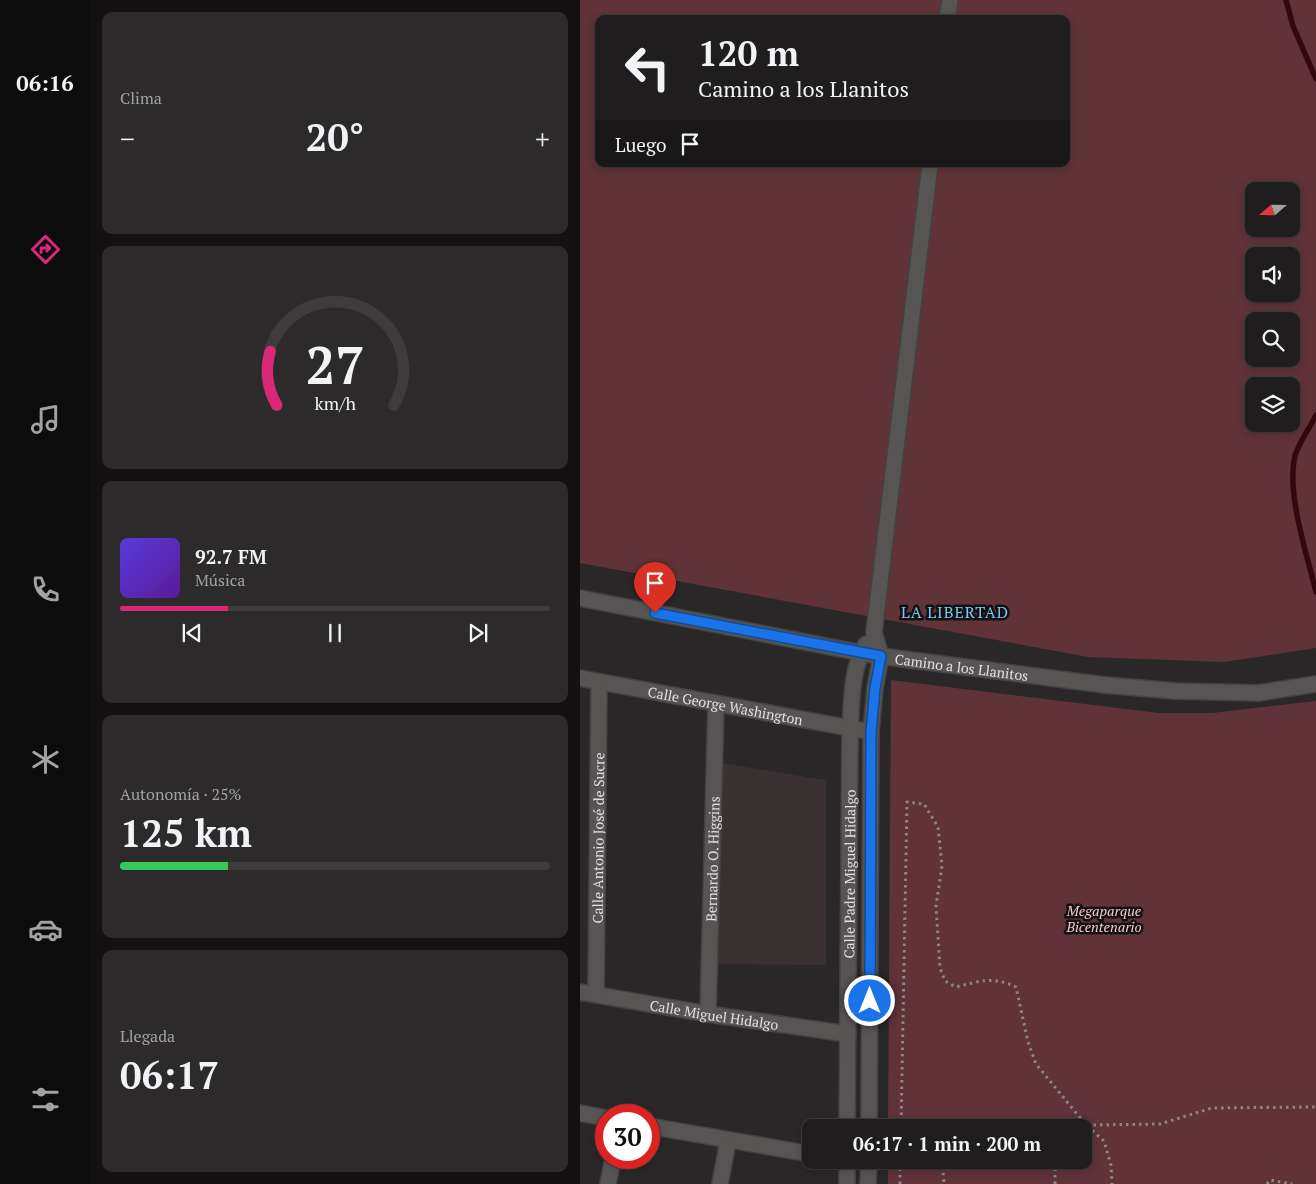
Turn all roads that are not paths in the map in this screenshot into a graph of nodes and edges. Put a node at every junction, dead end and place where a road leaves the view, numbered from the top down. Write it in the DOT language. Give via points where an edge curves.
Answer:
graph roads {
  1 [pos="950,0"];
  2 [pos="948,15"];
  3 [pos="930,167"];
  4 [pos="580,598"];
  5 [pos="874,632"];
  6 [pos="861,653"];
  7 [pos="881,656"];
  8 [pos="580,678"];
  9 [pos="599,682"];
  10 [pos="1316,684"];
  11 [pos="716,703"];
  12 [pos="850,728"];
  13 [pos="871,732"];
  14 [pos="580,992"];
  15 [pos="596,994"];
  16 [pos="708,1014"];
  17 [pos="848,1034"];
  18 [pos="580,1113"];
  19 [pos="595,1116"];
  20 [pos="847,1119"];
  21 [pos="869,1119"];
  22 [pos="660,1128"];
  23 [pos="728,1141"];
  24 [pos="802,1153"];
  25 [pos="610,1169"];
  26 [pos="847,1169"];
  27 [pos="869,1169"];
  28 [pos="608,1184"];
  29 [pos="720,1184"];
  30 [pos="847,1184"];
  31 [pos="868,1184"];
  1 -- 2 [label="street"];
  3 -- 5 [label="street"];
  4 -- 6 [label="street, Camino a los Llanitos"];
  5 -- 6 [label="street, Calle Padre Miguel Hidalgo"];
  5 -- 7 [label="street"];
  6 -- 7 [label="street, Camino a los Llanitos"];
  6 -- 12 [label="street, Calle Padre Miguel Hidalgo" via="853,686"];
  7 -- 10 [label="street, Camino a los Llanitos" via="1175,692 1258,693"];
  7 -- 13 [label="street, Calle Padre Miguel Hidalgo"];
  8 -- 9 [label="street, Calle George Washington"];
  9 -- 11 [label="street, Calle George Washington"];
  9 -- 15 [label="street, Calle Antonio José de Sucre"];
  11 -- 12 [label="street, Calle George Washington"];
  11 -- 16 [label="street, Bernardo O. Higgins"];
  12 -- 13 [label="street, Calle George Washington"];
  12 -- 17 [label="street, Calle Padre Miguel Hidalgo"];
  13 -- 21 [label="street, Calle Padre Miguel Hidalgo"];
  14 -- 15 [label="street, Calle Miguel Hidalgo"];
  15 -- 16 [label="street, Calle Miguel Hidalgo"];
  16 -- 17 [label="street, Calle Miguel Hidalgo"];
  17 -- 20 [label="street, Calle Padre Miguel Hidalgo"];
  18 -- 19 [label="street"];
  22 -- 23 [label="street"];
  23 -- 24 [label="street"];
  23 -- 29 [label="street"];
  25 -- 28 [label="street"];
  26 -- 30 [label="street"];
  27 -- 31 [label="street"];
}
